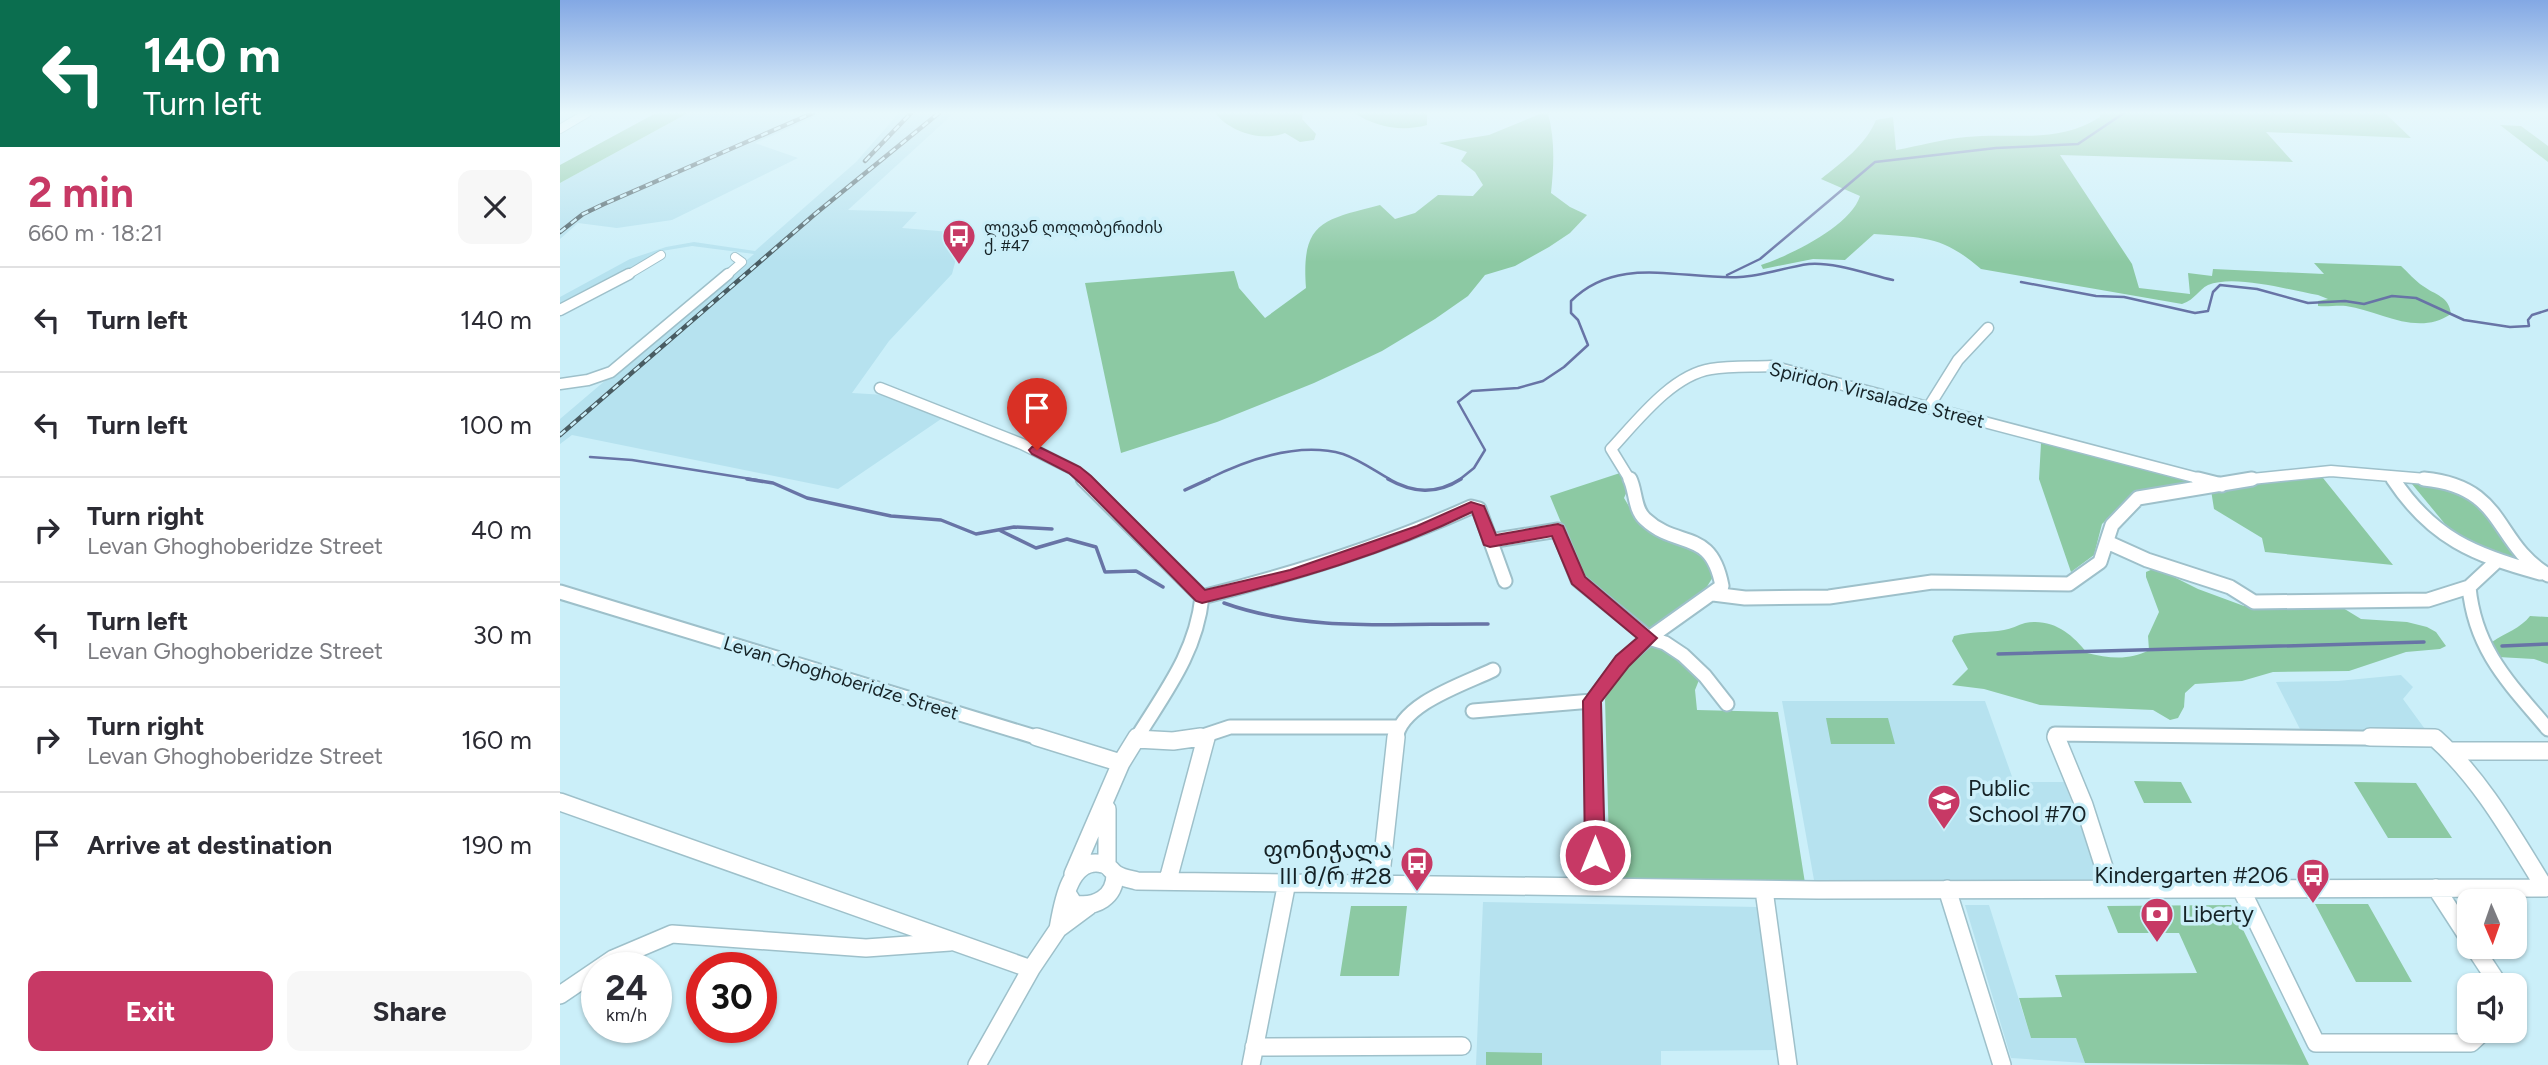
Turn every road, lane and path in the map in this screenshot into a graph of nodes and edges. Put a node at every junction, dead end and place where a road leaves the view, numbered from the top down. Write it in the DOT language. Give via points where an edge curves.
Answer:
graph roads {
  1 [pos="661,255"];
  2 [pos="735,257"];
  3 [pos="560,310"];
  4 [pos="1988,328"];
  5 [pos="560,384"];
  6 [pos="880,388"];
  7 [pos="1928,408"];
  8 [pos="2392,477"];
  9 [pos="2222,485"];
  10 [pos="1490,541"];
  11 [pos="2107,542"];
  12 [pos="2497,561"];
  13 [pos="2544,574"];
  14 [pos="1505,580"];
  15 [pos="2469,587"];
  16 [pos="560,592"];
  17 [pos="1713,594"];
  18 [pos="1202,597"];
  19 [pos="1649,638"];
  20 [pos="1493,670"];
  21 [pos="1592,701"];
  22 [pos="1727,704"];
  23 [pos="1473,711"];
  24 [pos="1397,727"];
  25 [pos="2548,729"];
  26 [pos="1206,738"];
  27 [pos="1136,739"];
  28 [pos="2451,751"];
  29 [pos="2548,751"];
  30 [pos="1121,763"];
  31 [pos="1108,798"];
  32 [pos="560,802"];
  33 [pos="1111,869"];
  34 [pos="1168,880"];
  35 [pos="1287,882"];
  36 [pos="1380,883"];
  37 [pos="1069,886"];
  38 [pos="1595,886"];
  39 [pos="2436,888"];
  40 [pos="1947,889"];
  41 [pos="2111,889"];
  42 [pos="2241,889"];
  43 [pos="1764,890"];
  44 [pos="1110,894"];
  45 [pos="1089,906"];
  46 [pos="2457,920"];
  47 [pos="1058,929"];
  48 [pos="954,941"];
  49 [pos="1031,969"];
  50 [pos="560,996"];
  51 [pos="2457,1043"];
  52 [pos="1462,1046"];
  53 [pos="1253,1056"];
  54 [pos="977,1065"];
  55 [pos="1788,1065"];
  56 [pos="2002,1065"];
  1 -- 3 [label="street"];
  2 -- 5 [label="street" via="742,262 611,372"];
  4 -- 7 [label="street" via="1958,360"];
  6 -- 18 [label="street" via="1022,444 1074,470"];
  7 -- 9 [label="street, Spiridon Virsaladze Street"];
  7 -- 17 [label="street, Spiridon Virsaladze Street" via="1771,366 1711,369 1693,374 1665,392 1611,449 1634,490 1636,509 1648,522 1713,554 1722,586"];
  8 -- 9 [label="street, Spiridon Virsaladze Street" via="2322,471"];
  8 -- 12 [label="street" via="2406,501 2451,543"];
  8 -- 13 [label="street, Spiridon Virsaladze Street" via="2430,478 2471,491"];
  9 -- 11 [label="street" via="2138,498 2112,526"];
  10 -- 14 [label="street"];
  10 -- 18 [label="street" via="1479,509 1471,507 1423,530 1293,575"];
  10 -- 19 [label="street" via="1558,530 1578,580"];
  11 -- 15 [label="street" via="2230,587 2254,601 2428,600"];
  11 -- 17 [label="street" via="2100,562 2068,584 1932,582 1829,597"];
  12 -- 13 [label="street"];
  12 -- 15 [label="street"];
  15 -- 25 [label="street" via="2469,610 2487,656"];
  16 -- 30 [label="street, Levan Ghoghoberidze Street"];
  17 -- 19 [label="street"];
  18 -- 27 [label="street" via="1199,625 1185,661"];
  19 -- 21 [label="street" via="1622,661"];
  19 -- 22 [label="street" via="1683,655"];
  20 -- 24 [label="street" via="1421,704"];
  21 -- 23 [label="street"];
  21 -- 38 [label="street"];
  24 -- 26 [label="street" via="1230,727"];
  24 -- 36 [label="street"];
  26 -- 27 [label="street" via="1174,743"];
  26 -- 34 [label="street"];
  27 -- 30 [label="street"];
  28 -- 29 [label="street"];
  28 -- 39 [label="street" via="2545,888"];
  28 -- 41 [label="street" via="2435,738 2055,734"];
  30 -- 31 [label="street"];
  31 -- 33 [label="street"];
  31 -- 37 [label="street"];
  32 -- 48 [label="street"];
  33 -- 34 [label="street" via="1138,881"];
  33 -- 37 [label="street" via="1092,864 1076,873"];
  33 -- 44 [label="street" via="1114,887"];
  34 -- 35 [label="street"];
  34 -- 44 [label="street"];
  35 -- 36 [label="street"];
  35 -- 53 [label="street"];
  36 -- 38 [label="street"];
  37 -- 45 [label="street" via="1074,904"];
  37 -- 47 [label="street"];
  38 -- 43 [label="street"];
  39 -- 42 [label="street"];
  39 -- 46 [label="street"];
  40 -- 41 [label="street"];
  40 -- 43 [label="street"];
  40 -- 56 [label="street"];
  41 -- 42 [label="street"];
  42 -- 51 [label="street" via="2316,1043"];
  43 -- 55 [label="street"];
  44 -- 45 [label="street"];
  45 -- 47 [label="street"];
  47 -- 49 [label="street"];
  48 -- 49 [label="street"];
  48 -- 50 [label="street" via="866,948 671,934 594,968"];
  49 -- 54 [label="street"];
  52 -- 53 [label="street"];
}
